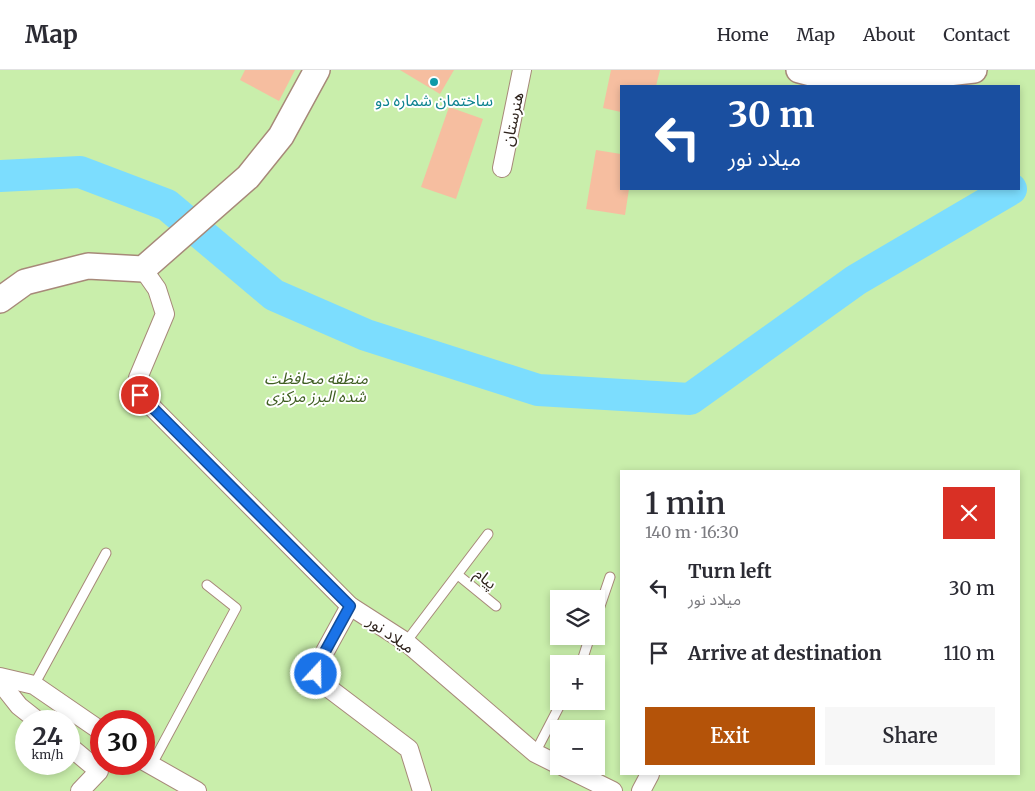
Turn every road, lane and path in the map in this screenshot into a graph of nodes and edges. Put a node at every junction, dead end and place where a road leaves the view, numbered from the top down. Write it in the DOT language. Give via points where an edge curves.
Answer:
graph roads {
  1 [pos="317,70"];
  2 [pos="522,70"];
  3 [pos="799,70"];
  4 [pos="974,70"];
  5 [pos="930,72"];
  6 [pos="852,73"];
  7 [pos="502,168"];
  8 [pos="152,262"];
  9 [pos="0,300"];
  10 [pos="488,534"];
  11 [pos="106,553"];
  12 [pos="458,574"];
  13 [pos="610,577"];
  14 [pos="207,585"];
  15 [pos="605,592"];
  16 [pos="350,606"];
  17 [pos="496,606"];
  18 [pos="406,642"];
  19 [pos="0,677"];
  20 [pos="0,682"];
  21 [pos="34,685"];
  22 [pos="24,710"];
  23 [pos="557,710"];
  24 [pos="90,724"];
  25 [pos="155,749"];
  26 [pos="535,753"];
  27 [pos="80,755"];
  28 [pos="550,760"];
  29 [pos="155,767"];
  30 [pos="580,775"];
  31 [pos="649,775"];
  32 [pos="80,791"];
  33 [pos="197,791"];
  34 [pos="422,791"];
  35 [pos="613,791"];
  36 [pos="641,791"];
  1 -- 8 [label="street" via="281,136 248,177"];
  2 -- 7 [label="street, هنرستان"];
  3 -- 6 [label="street" via="822,76"];
  4 -- 5 [label="street"];
  5 -- 6 [label="street"];
  8 -- 9 [label="street" via="88,266 25,282"];
  8 -- 16 [label="street, میلاد نور" via="164,314 138,378 140,395"];
  10 -- 12 [label="lane"];
  11 -- 21 [label="lane"];
  12 -- 17 [label="lane, پیام"];
  12 -- 18 [label="lane"];
  13 -- 15 [label="lane"];
  14 -- 25 [label="lane" via="236,608"];
  16 -- 18 [label="street, میلاد نور"];
  16 -- 34 [label="street" via="316,668 318,680 409,750"];
  18 -- 26 [label="street, میلاد نور"];
  19 -- 21 [label="street"];
  20 -- 22 [label="street"];
  21 -- 24 [label="street"];
  23 -- 26 [label="lane"];
  26 -- 28 [label="street, میلاد نور"];
  27 -- 32 [label="street" via="99,771"];
  29 -- 33 [label="street"];
  30 -- 35 [label="street, میلاد نور"];
  31 -- 36 [label="street"];
}
